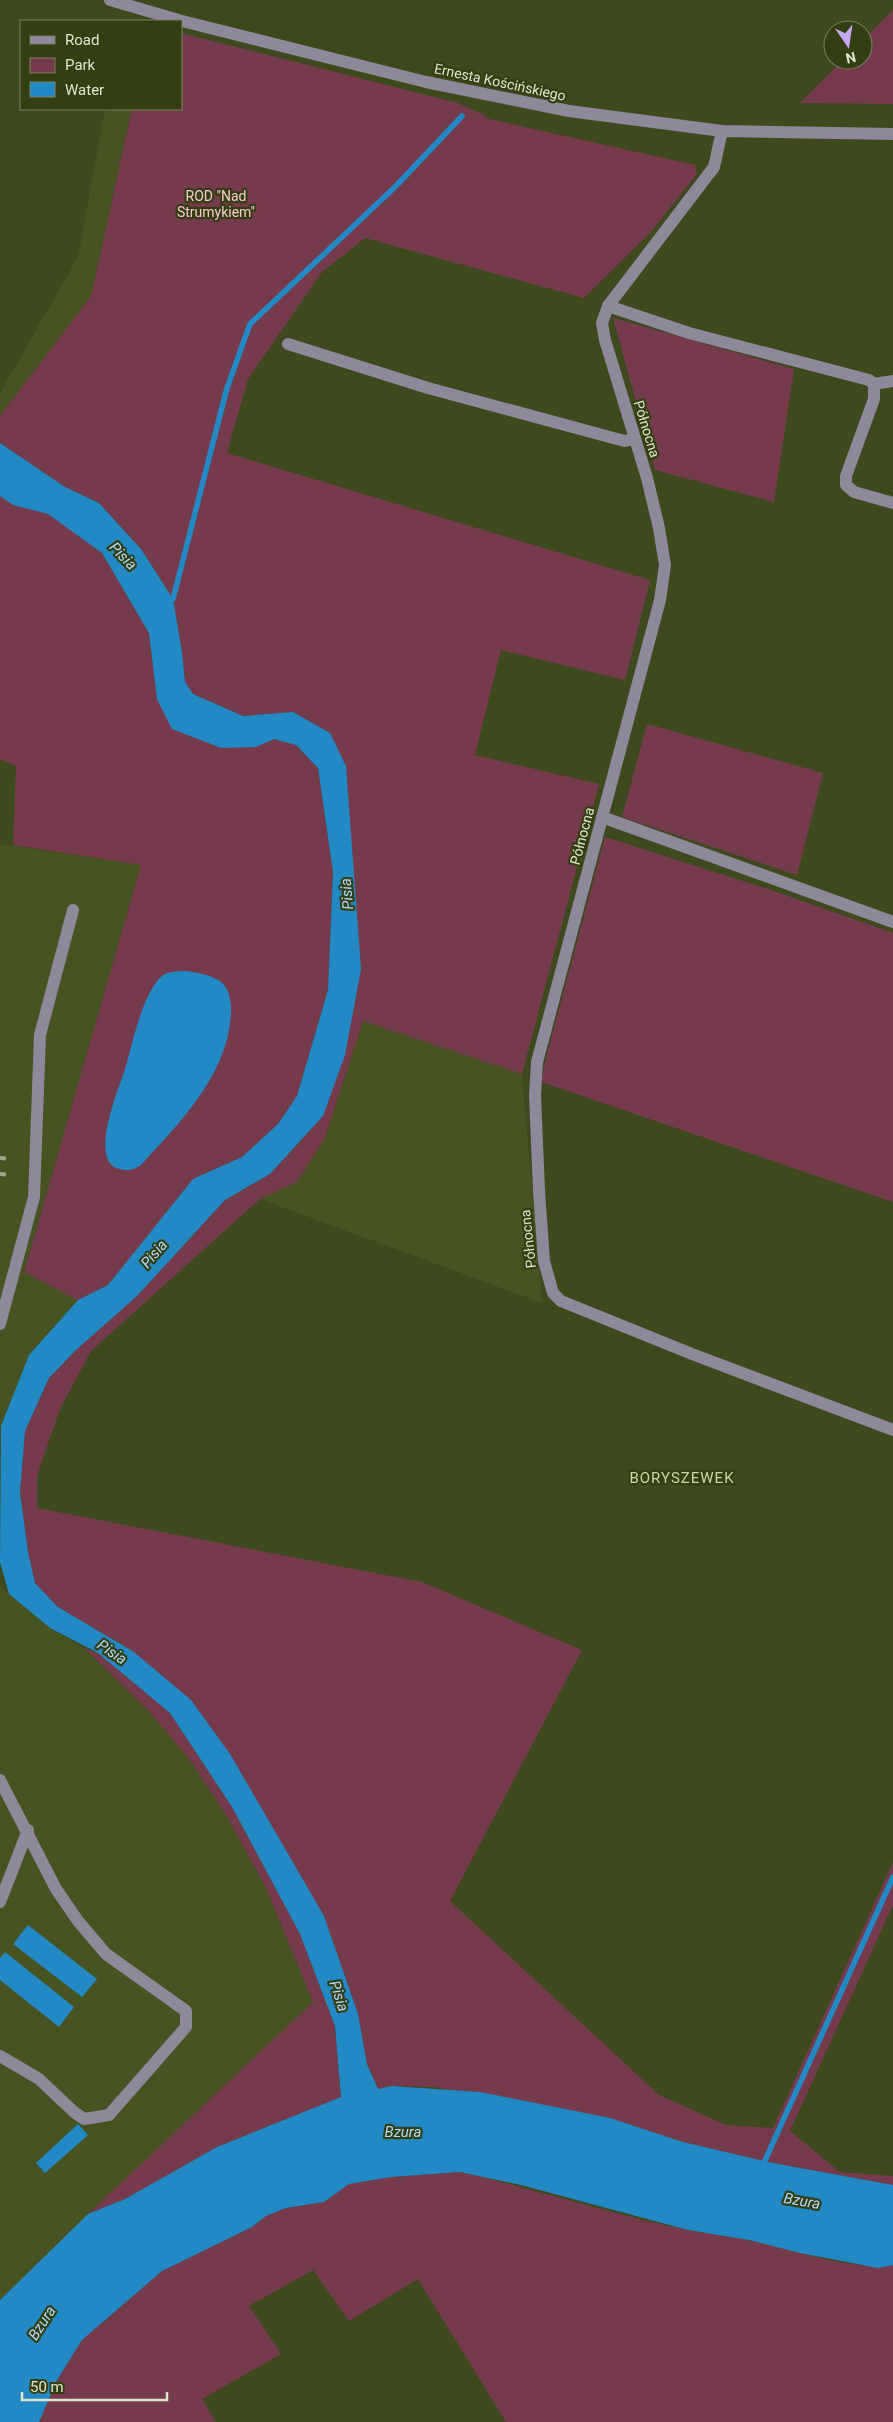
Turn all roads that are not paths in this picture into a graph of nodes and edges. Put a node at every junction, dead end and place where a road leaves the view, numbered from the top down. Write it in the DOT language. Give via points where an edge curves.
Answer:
graph roads {
  1 [pos="110,0"];
  2 [pos="179,20"];
  3 [pos="182,21"];
  4 [pos="722,131"];
  5 [pos="893,134"];
  6 [pos="608,306"];
  7 [pos="288,344"];
  8 [pos="893,381"];
  9 [pos="874,384"];
  10 [pos="634,438"];
  11 [pos="893,503"];
  12 [pos="602,817"];
  13 [pos="74,910"];
  14 [pos="893,922"];
  15 [pos="0,1324"];
  16 [pos="893,1430"];
  17 [pos="0,1780"];
  18 [pos="28,1830"];
  19 [pos="0,1902"];
  20 [pos="0,2056"];
  1 -- 2 [label="street, Ernesta Kościńskiego"];
  3 -- 4 [label="street, Ernesta Kościńskiego" via="426,82 570,111"];
  4 -- 5 [label="street, Ernesta Kościńskiego"];
  4 -- 6 [label="street" via="714,167"];
  6 -- 9 [label="street" via="689,333 869,380"];
  6 -- 10 [label="street, Północna" via="602,324 605,340"];
  7 -- 10 [label="street" via="428,388 625,441"];
  8 -- 9 [label="street"];
  9 -- 11 [label="street" via="874,399 846,476 846,485 854,492"];
  10 -- 12 [label="street, Północna" via="657,520 665,564 660,600"];
  12 -- 14 [label="street"];
  12 -- 16 [label="street, Północna" via="537,1062 535,1095 539,1191 544,1261 553,1292 561,1301"];
  13 -- 15 [label="street" via="40,1035 34,1197"];
  17 -- 18 [label="street"];
  18 -- 19 [label="street"];
  18 -- 20 [label="street" via="56,1889 78,1921 106,1954 186,2011 186,2027 109,2115 84,2119 39,2079"];
}
